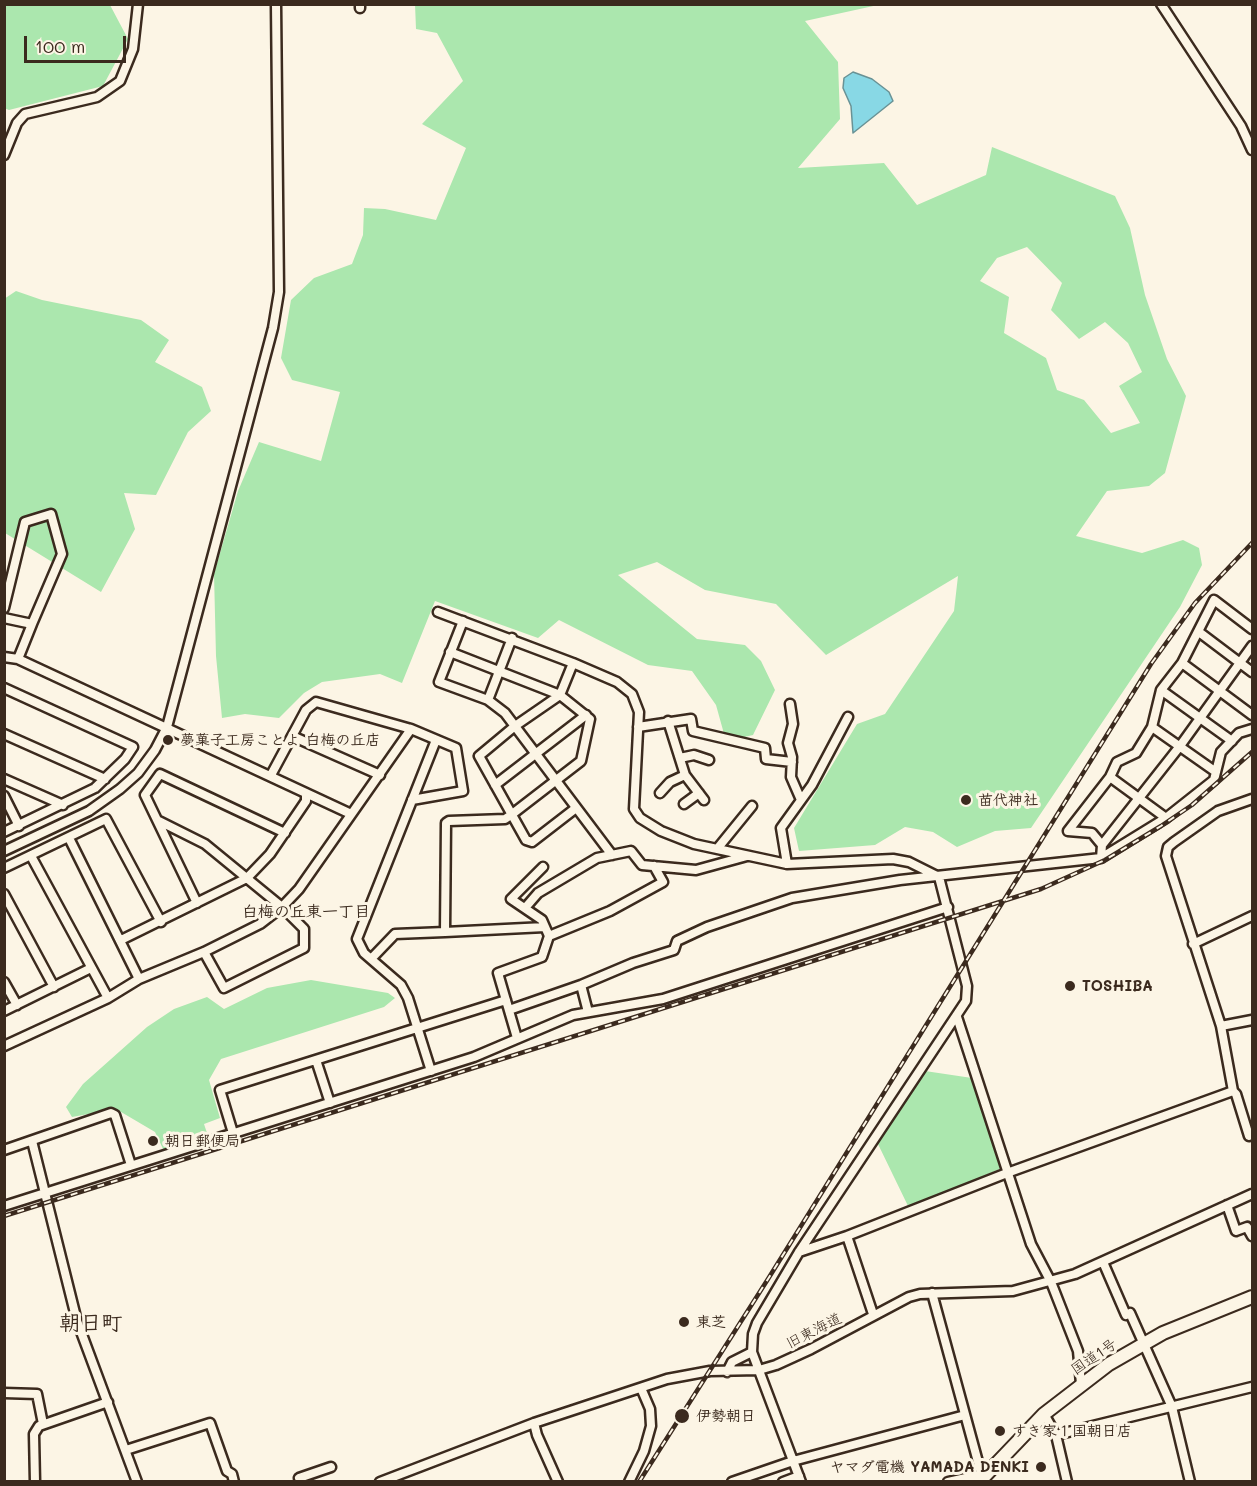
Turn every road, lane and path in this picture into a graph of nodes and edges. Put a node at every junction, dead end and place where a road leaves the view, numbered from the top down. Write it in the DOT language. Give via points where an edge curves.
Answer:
graph roads {
  1 [pos="138,4"];
  2 [pos="276,4"];
  3 [pos="1161,4"];
  4 [pos="1252,150"];
  5 [pos="4,155"];
  6 [pos="4,608"];
  7 [pos="438,612"];
  8 [pos="4,618"];
  9 [pos="463,621"];
  10 [pos="32,624"];
  11 [pos="1252,629"];
  12 [pos="1199,632"];
  13 [pos="512,638"];
  14 [pos="1252,646"];
  15 [pos="450,652"];
  16 [pos="4,657"];
  17 [pos="18,659"];
  18 [pos="573,663"];
  19 [pos="1182,663"];
  20 [pos="1240,663"];
  21 [pos="499,670"];
  22 [pos="1252,672"];
  23 [pos="433,684"];
  24 [pos="446,685"];
  25 [pos="4,688"];
  26 [pos="1161,690"];
  27 [pos="1220,691"];
  28 [pos="560,695"];
  29 [pos="488,700"];
  30 [pos="790,704"];
  31 [pos="586,715"];
  32 [pos="1252,715"];
  33 [pos="848,717"];
  34 [pos="1200,718"];
  35 [pos="668,721"];
  36 [pos="514,726"];
  37 [pos="167,727"];
  38 [pos="1152,727"];
  39 [pos="638,728"];
  40 [pos="411,729"];
  41 [pos="1252,729"];
  42 [pos="4,734"];
  43 [pos="292,736"];
  44 [pos="436,740"];
  45 [pos="1232,741"];
  46 [pos="1180,746"];
  47 [pos="534,753"];
  48 [pos="680,758"];
  49 [pos="709,760"];
  50 [pos="792,762"];
  51 [pos="1216,772"];
  52 [pos="271,775"];
  53 [pos="380,775"];
  54 [pos="685,775"];
  55 [pos="1110,777"];
  56 [pos="4,779"];
  57 [pos="105,779"];
  58 [pos="555,781"];
  59 [pos="495,785"];
  60 [pos="660,793"];
  61 [pos="306,795"];
  62 [pos="4,796"];
  63 [pos="1138,799"];
  64 [pos="1252,799"];
  65 [pos="801,800"];
  66 [pos="412,801"];
  67 [pos="684,804"];
  68 [pos="63,805"];
  69 [pos="752,806"];
  70 [pos="576,808"];
  71 [pos="351,814"];
  72 [pos="511,815"];
  73 [pos="1166,818"];
  74 [pos="159,821"];
  75 [pos="19,826"];
  76 [pos="4,832"];
  77 [pos="285,833"];
  78 [pos="69,838"];
  79 [pos="1102,845"];
  80 [pos="717,849"];
  81 [pos="4,851"];
  82 [pos="612,855"];
  83 [pos="31,856"];
  84 [pos="747,856"];
  85 [pos="1101,858"];
  86 [pos="787,864"];
  87 [pos="654,866"];
  88 [pos="543,867"];
  89 [pos="4,868"];
  90 [pos="939,877"];
  91 [pos="247,878"];
  92 [pos="4,894"];
  93 [pos="197,903"];
  94 [pos="282,907"];
  95 [pos="948,907"];
  96 [pos="525,908"];
  97 [pos="1252,916"];
  98 [pos="160,922"];
  99 [pos="547,931"];
  100 [pos="445,932"];
  101 [pos="121,940"];
  102 [pos="1193,944"];
  103 [pos="204,952"];
  104 [pos="371,959"];
  105 [pos="91,968"];
  106 [pos="139,979"];
  107 [pos="4,982"];
  108 [pos="581,985"];
  109 [pos="54,987"];
  110 [pos="108,998"];
  111 [pos="506,1000"];
  112 [pos="17,1005"];
  113 [pos="509,1010"];
  114 [pos="4,1011"];
  115 [pos="588,1012"];
  116 [pos="957,1017"];
  117 [pos="1252,1020"];
  118 [pos="1221,1026"];
  119 [pos="418,1028"];
  120 [pos="517,1038"];
  121 [pos="4,1046"];
  122 [pos="316,1060"];
  123 [pos="431,1071"];
  124 [pos="1233,1091"];
  125 [pos="330,1102"];
  126 [pos="233,1133"];
  127 [pos="1252,1134"];
  128 [pos="32,1141"];
  129 [pos="4,1150"];
  130 [pos="131,1165"];
  131 [pos="1007,1173"];
  132 [pos="45,1194"];
  133 [pos="1252,1194"];
  134 [pos="1227,1204"];
  135 [pos="4,1206"];
  136 [pos="847,1236"];
  137 [pos="1252,1236"];
  138 [pos="799,1252"];
  139 [pos="1102,1262"];
  140 [pos="1051,1282"];
  141 [pos="932,1293"];
  142 [pos="1252,1297"];
  143 [pos="873,1314"];
  144 [pos="1142,1343"];
  145 [pos="752,1352"];
  146 [pos="759,1370"];
  147 [pos="727,1372"];
  148 [pos="1081,1384"];
  149 [pos="1252,1387"];
  150 [pos="641,1388"];
  151 [pos="4,1393"];
  152 [pos="108,1402"];
  153 [pos="1172,1407"];
  154 [pos="1044,1414"];
  155 [pos="965,1415"];
  156 [pos="534,1423"];
  157 [pos="44,1424"];
  158 [pos="1056,1435"];
  159 [pos="126,1450"];
  160 [pos="793,1461"];
  161 [pos="331,1467"];
  162 [pos="982,1476"];
  163 [pos="800,1479"];
  164 [pos="35,1482"];
  165 [pos="137,1482"];
  166 [pos="234,1482"];
  167 [pos="301,1482"];
  168 [pos="380,1482"];
  169 [pos="558,1482"];
  170 [pos="629,1482"];
  171 [pos="732,1482"];
  172 [pos="783,1482"];
  173 [pos="948,1482"];
  174 [pos="1067,1482"];
  175 [pos="1190,1482"];
  1 -- 5 [label="street" via="133,49 120,81 97,96 25,114 17,123"];
  2 -- 37 [label="street" via="279,292 273,328"];
  3 -- 4 [label="street" via="1241,126"];
  6 -- 10 [label="street" via="25,522 51,514 62,554"];
  7 -- 9 [label="street"];
  8 -- 10 [label="street"];
  9 -- 13 [label="street"];
  9 -- 15 [label="street"];
  10 -- 17 [label="street"];
  11 -- 12 [label="street" via="1214,600"];
  12 -- 19 [label="street"];
  12 -- 20 [label="street"];
  13 -- 18 [label="street"];
  13 -- 21 [label="street"];
  14 -- 20 [label="street"];
  15 -- 21 [label="street"];
  15 -- 24 [label="street" via="439,682"];
  16 -- 17 [label="street"];
  17 -- 37 [label="street"];
  18 -- 28 [label="street"];
  18 -- 39 [label="street" via="617,682 632,694 639,712"];
  19 -- 26 [label="street"];
  19 -- 27 [label="street"];
  20 -- 22 [label="street"];
  20 -- 27 [label="street"];
  21 -- 28 [label="street"];
  21 -- 29 [label="street"];
  23 -- 24 [label="street" via="442,688"];
  24 -- 29 [label="street"];
  25 -- 57 [label="street" via="133,747"];
  26 -- 34 [label="street"];
  26 -- 38 [label="street"];
  27 -- 32 [label="street"];
  27 -- 34 [label="street"];
  28 -- 31 [label="street"];
  28 -- 36 [label="street"];
  29 -- 36 [label="street"];
  30 -- 50 [label="street" via="793,724 788,743"];
  31 -- 47 [label="street"];
  31 -- 58 [label="street" via="590,719 581,760"];
  33 -- 65 [label="street"];
  34 -- 45 [label="street"];
  34 -- 46 [label="street"];
  35 -- 39 [label="street"];
  35 -- 48 [label="street"];
  35 -- 50 [label="street" via="691,719 693,731 765,748 766,759"];
  36 -- 47 [label="street"];
  36 -- 59 [label="street" via="479,756"];
  37 -- 52 [label="street"];
  37 -- 81 [label="street" via="138,773 120,789 89,811"];
  38 -- 46 [label="street"];
  38 -- 55 [label="street" via="1136,753 1117,762"];
  39 -- 80 [label="street" via="633,803 636,815 677,838"];
  40 -- 43 [label="street" via="316,702 306,710"];
  40 -- 44 [label="street"];
  40 -- 53 [label="street"];
  41 -- 45 [label="street" via="1239,733"];
  42 -- 57 [label="street"];
  43 -- 52 [label="street"];
  43 -- 53 [label="street"];
  44 -- 66 [label="street"];
  44 -- 66 [label="street" via="456,748 463,791"];
  45 -- 51 [label="street" via="1221,752"];
  46 -- 51 [label="street"];
  46 -- 63 [label="street"];
  47 -- 58 [label="street"];
  47 -- 59 [label="street"];
  48 -- 49 [label="street" via="694,755"];
  48 -- 54 [label="street"];
  50 -- 65 [label="street" via="791,777"];
  51 -- 73 [label="street" via="1214,780"];
  52 -- 61 [label="street"];
  53 -- 71 [label="street"];
  54 -- 60 [label="street" via="670,782"];
  54 -- 67 [label="street" via="702,797"];
  55 -- 63 [label="street"];
  55 -- 79 [label="street" via="1068,831 1092,833"];
  56 -- 68 [label="street"];
  57 -- 68 [label="street"];
  58 -- 70 [label="street"];
  58 -- 72 [label="street"];
  59 -- 72 [label="street"];
  61 -- 71 [label="street"];
  61 -- 77 [label="street"];
  62 -- 75 [label="street"];
  63 -- 73 [label="street"];
  63 -- 79 [label="street"];
  64 -- 102 [label="street" via="1218,811 1168,847 1166,856"];
  65 -- 86 [label="street" via="781,828"];
  66 -- 104 [label="street" via="358,931 359,946"];
  68 -- 75 [label="street"];
  69 -- 80 [label="street"];
  70 -- 72 [label="street" via="532,842 525,840"];
  70 -- 82 [label="street"];
  71 -- 94 [label="street"];
  72 -- 100 [label="street" via="505,819 446,823"];
  73 -- 85 [label="street"];
  74 -- 77 [label="street" via="145,795 160,774"];
  74 -- 91 [label="street" via="206,844"];
  74 -- 93 [label="street"];
  75 -- 76 [label="street"];
  77 -- 91 [label="street"];
  78 -- 83 [label="street"];
  78 -- 98 [label="street" via="106,819"];
  78 -- 101 [label="street"];
  79 -- 85 [label="street"];
  80 -- 84 [label="street"];
  82 -- 87 [label="street" via="631,851 642,865"];
  82 -- 96 [label="street" via="597,858 538,893"];
  83 -- 89 [label="street"];
  83 -- 105 [label="street"];
  84 -- 86 [label="street"];
  84 -- 87 [label="street" via="703,869"];
  85 -- 90 [label="street"];
  86 -- 90 [label="street" via="893,859 909,862"];
  87 -- 99 [label="street" via="663,882 610,911"];
  88 -- 96 [label="street" via="511,898"];
  90 -- 95 [label="street"];
  90 -- 108 [label="street" via="840,888 773,904 707,927 677,940 674,950"];
  91 -- 93 [label="street"];
  91 -- 94 [label="street"];
  92 -- 109 [label="street"];
  93 -- 98 [label="street"];
  94 -- 103 [label="street" via="260,924"];
  94 -- 103 [label="street" via="304,929 304,948 224,988"];
  95 -- 115 [label="street" via="663,999"];
  95 -- 116 [label="street" via="967,986 966,1001"];
  96 -- 99 [label="street" via="542,920"];
  97 -- 102 [label="street"];
  98 -- 101 [label="street"];
  99 -- 100 [label="street"];
  99 -- 111 [label="street" via="542,957 498,973"];
  100 -- 104 [label="street" via="394,934"];
  101 -- 106 [label="street"];
  102 -- 118 [label="street"];
  103 -- 106 [label="street"];
  104 -- 119 [label="street" via="401,985"];
  105 -- 109 [label="street"];
  105 -- 110 [label="street"];
  106 -- 110 [label="street"];
  107 -- 112 [label="street"];
  108 -- 113 [label="street"];
  108 -- 115 [label="street"];
  109 -- 112 [label="street"];
  110 -- 121 [label="street"];
  111 -- 113 [label="street"];
  111 -- 119 [label="street"];
  112 -- 114 [label="street"];
  113 -- 120 [label="street"];
  115 -- 120 [label="street"];
  116 -- 131 [label="street"];
  116 -- 138 [label="street"];
  117 -- 118 [label="street"];
  118 -- 124 [label="street"];
  119 -- 122 [label="street"];
  119 -- 123 [label="street"];
  120 -- 123 [label="street"];
  122 -- 125 [label="street"];
  122 -- 126 [label="street" via="220,1090"];
  123 -- 125 [label="street"];
  124 -- 127 [label="street" via="1249,1136"];
  124 -- 131 [label="street"];
  125 -- 126 [label="street"];
  126 -- 130 [label="street"];
  128 -- 129 [label="street"];
  128 -- 130 [label="street" via="111,1113 115,1115"];
  128 -- 132 [label="street"];
  130 -- 132 [label="street"];
  131 -- 136 [label="street"];
  131 -- 140 [label="street" via="1031,1244"];
  132 -- 135 [label="street"];
  132 -- 152 [label="street" via="77,1321"];
  133 -- 134 [label="street, 旧東海道"];
  134 -- 137 [label="street" via="1236,1231 1247,1227"];
  134 -- 139 [label="street, 旧東海道"];
  136 -- 138 [label="street"];
  136 -- 143 [label="street"];
  138 -- 145 [label="street" via="756,1323"];
  139 -- 140 [label="street, 旧東海道"];
  139 -- 144 [label="street"];
  140 -- 141 [label="street, 旧東海道" via="1013,1291"];
  140 -- 148 [label="street" via="1078,1351"];
  141 -- 143 [label="street, 旧東海道" via="909,1297"];
  141 -- 155 [label="street"];
  142 -- 144 [label="highway, 国道1号"];
  143 -- 146 [label="street, 旧東海道" via="811,1349"];
  144 -- 148 [label="highway, 国道1号"];
  144 -- 153 [label="street"];
  145 -- 146 [label="street"];
  145 -- 147 [label="street" via="732,1362"];
  146 -- 147 [label="street, 旧東海道"];
  146 -- 160 [label="street"];
  147 -- 150 [label="street, 旧東海道" via="690,1373"];
  148 -- 154 [label="highway, 国道1号"];
  149 -- 153 [label="street"];
  150 -- 156 [label="street, 旧東海道"];
  150 -- 170 [label="street" via="650,1409 651,1426"];
  151 -- 157 [label="street" via="37,1394"];
  152 -- 157 [label="street"];
  152 -- 159 [label="street"];
  153 -- 158 [label="street"];
  153 -- 175 [label="street"];
  154 -- 158 [label="street"];
  154 -- 162 [label="highway, 国道1号"];
  155 -- 160 [label="street"];
  155 -- 162 [label="street"];
  156 -- 168 [label="street, 旧東海道"];
  156 -- 169 [label="street"];
  157 -- 164 [label="street" via="34,1434"];
  158 -- 174 [label="street"];
  159 -- 165 [label="street"];
  159 -- 166 [label="street" via="210,1423"];
  160 -- 163 [label="street"];
  160 -- 171 [label="street"];
  161 -- 167 [label="street" via="299,1478"];
  162 -- 173 [label="street"];
  163 -- 172 [label="street"];
}
